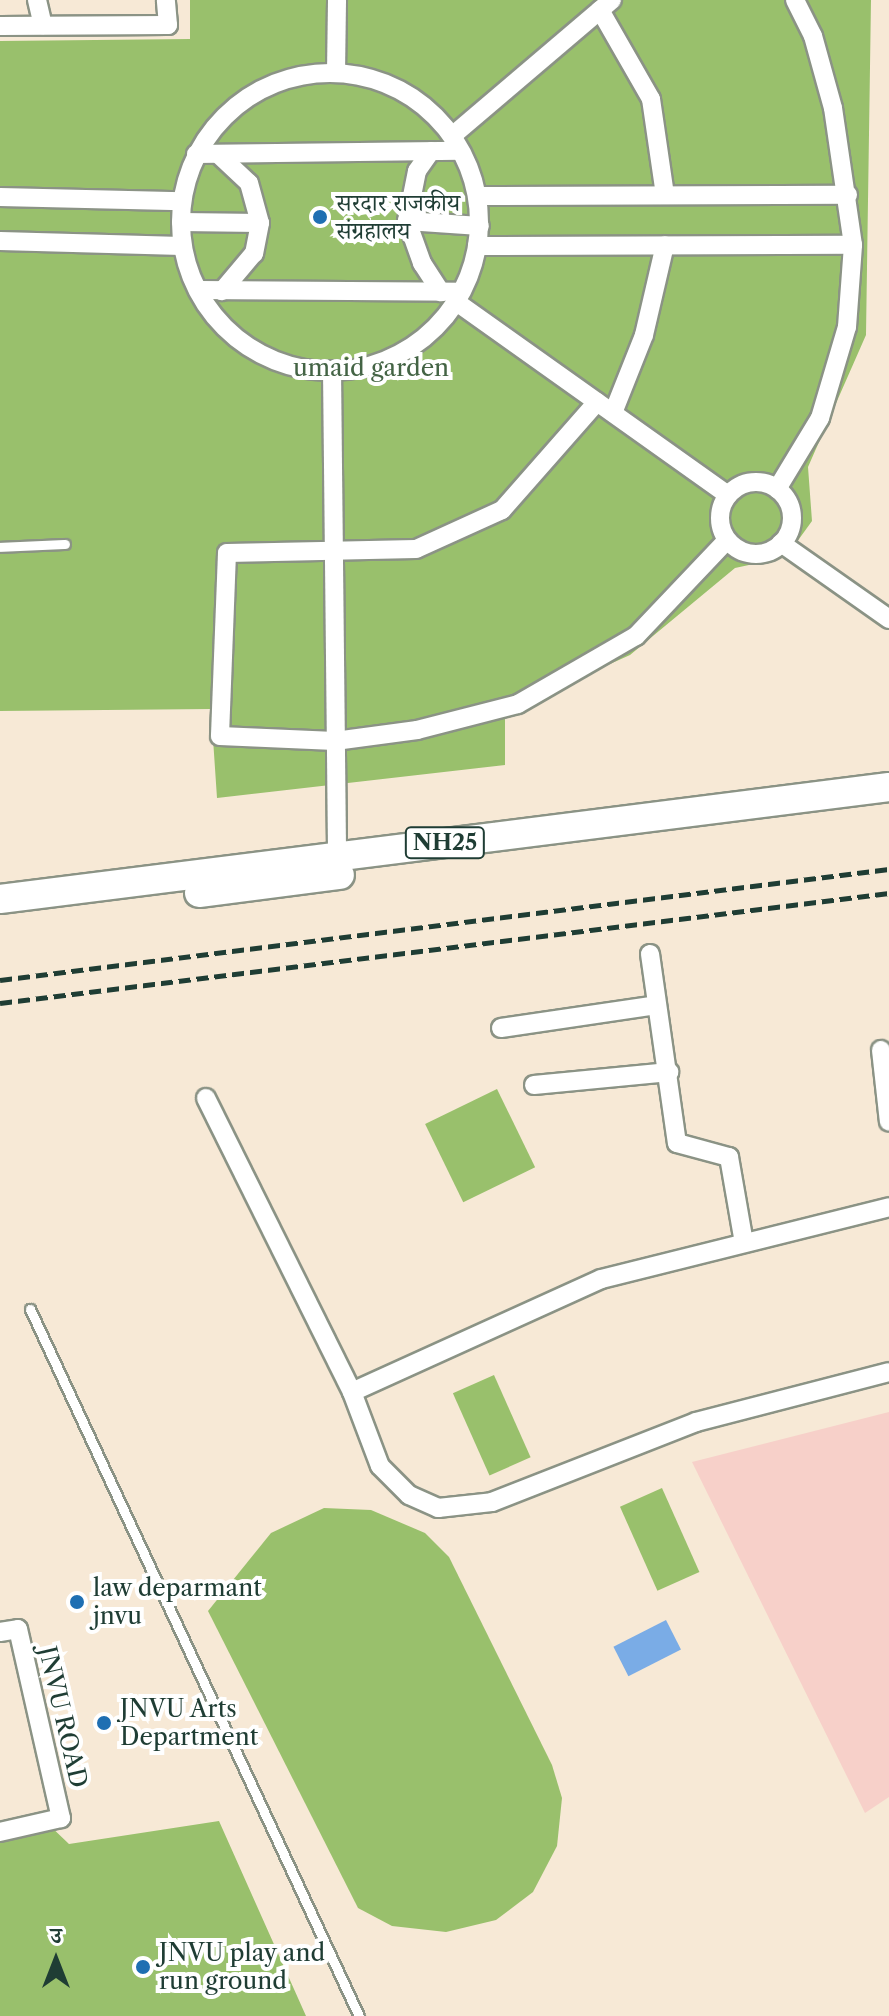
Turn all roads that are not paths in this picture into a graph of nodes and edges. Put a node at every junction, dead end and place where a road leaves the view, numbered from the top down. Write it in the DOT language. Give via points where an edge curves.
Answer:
graph roads {
  1 [pos="37,0"];
  2 [pos="166,0"];
  3 [pos="337,0"];
  4 [pos="795,0"];
  5 [pos="606,5"];
  6 [pos="43,25"];
  7 [pos="0,26"];
  8 [pos="336,73"];
  9 [pos="456,143"];
  10 [pos="431,151"];
  11 [pos="196,154"];
  12 [pos="218,154"];
  13 [pos="665,195"];
  14 [pos="848,195"];
  15 [pos="477,196"];
  16 [pos="0,197"];
  17 [pos="182,201"];
  18 [pos="407,221"];
  19 [pos="181,222"];
  20 [pos="260,223"];
  21 [pos="480,226"];
  22 [pos="0,241"];
  23 [pos="665,245"];
  24 [pos="853,245"];
  25 [pos="182,246"];
  26 [pos="477,246"];
  27 [pos="199,290"];
  28 [pos="222,291"];
  29 [pos="452,295"];
  30 [pos="332,370"];
  31 [pos="597,402"];
  32 [pos="613,413"];
  33 [pos="777,489"];
  34 [pos="728,495"];
  35 [pos="727,540"];
  36 [pos="781,543"];
  37 [pos="65,544"];
  38 [pos="0,547"];
  39 [pos="334,554"];
  40 [pos="889,619"];
  41 [pos="335,741"];
  42 [pos="889,787"];
  43 [pos="889,806"];
  44 [pos="337,856"];
  45 [pos="0,899"];
  46 [pos="0,917"];
  47 [pos="650,954"];
  48 [pos="656,1005"];
  49 [pos="501,1028"];
  50 [pos="881,1050"];
  51 [pos="669,1072"];
  52 [pos="534,1085"];
  53 [pos="206,1098"];
  54 [pos="889,1122"];
  55 [pos="889,1207"];
  56 [pos="744,1243"];
  57 [pos="30,1309"];
  58 [pos="889,1372"];
  59 [pos="352,1392"];
  60 [pos="0,1632"];
  61 [pos="0,1832"];
  62 [pos="359,2016"];
  1 -- 6 [label="street"];
  2 -- 6 [label="street" via="168,25"];
  3 -- 8 [label="street"];
  4 -- 14 [label="street" via="813,36 833,108"];
  5 -- 9 [label="street"];
  5 -- 13 [label="street" via="651,99"];
  6 -- 7 [label="street"];
  8 -- 9 [label="street" via="378,80 428,108"];
  8 -- 11 [label="street" via="293,78 252,94 227,112"];
  9 -- 10 [label="street"];
  9 -- 15 [label="street"];
  10 -- 12 [label="street"];
  10 -- 18 [label="street" via="417,171"];
  11 -- 12 [label="street"];
  11 -- 17 [label="street"];
  12 -- 20 [label="street" via="249,183"];
  13 -- 14 [label="street"];
  13 -- 15 [label="street"];
  14 -- 24 [label="street"];
  15 -- 21 [label="street"];
  16 -- 17 [label="street"];
  17 -- 19 [label="street"];
  18 -- 21 [label="street"];
  18 -- 29 [label="street" via="422,263"];
  19 -- 20 [label="street"];
  19 -- 25 [label="street"];
  20 -- 28 [label="street" via="254,253"];
  21 -- 26 [label="street"];
  22 -- 25 [label="street"];
  23 -- 24 [label="street"];
  23 -- 26 [label="street"];
  23 -- 32 [label="street" via="644,335"];
  24 -- 33 [label="street" via="847,327 820,418"];
  25 -- 27 [label="street"];
  26 -- 29 [label="street"];
  27 -- 28 [label="street"];
  27 -- 30 [label="street" via="218,321 248,347 286,365"];
  28 -- 29 [label="street"];
  29 -- 30 [label="street" via="435,328 407,350 381,362"];
  29 -- 31 [label="street"];
  30 -- 39 [label="street"];
  31 -- 32 [label="street"];
  31 -- 39 [label="street" via="502,510 416,549"];
  32 -- 34 [label="street"];
  33 -- 34 [label="street" via="749,482"];
  33 -- 36 [label="street" via="792,517"];
  34 -- 35 [label="street" via="720,517"];
  35 -- 36 [label="street" via="749,553"];
  35 -- 41 [label="street" via="636,636 518,704 417,730"];
  36 -- 40 [label="street"];
  37 -- 38 [label="lane"];
  39 -- 41 [label="street"];
  39 -- 41 [label="street" via="227,553 220,736"];
  41 -- 44 [label="street"];
  42 -- 44 [label="main road, NH25"];
  43 -- 46 [label="main road, NH25"];
  44 -- 45 [label="main road, NH25"];
  47 -- 48 [label="street"];
  48 -- 49 [label="street"];
  48 -- 51 [label="street"];
  50 -- 54 [label="street"];
  51 -- 52 [label="street"];
  51 -- 56 [label="street" via="677,1143 729,1157"];
  53 -- 59 [label="street"];
  55 -- 56 [label="street"];
  56 -- 59 [label="street" via="601,1279"];
  57 -- 62 [label="lane"];
  58 -- 59 [label="street" via="696,1422 492,1502 460,1509 438,1508 409,1495 380,1466"];
  60 -- 61 [label="street, JNVU ROAD" via="18,1629 61,1818"];
}
